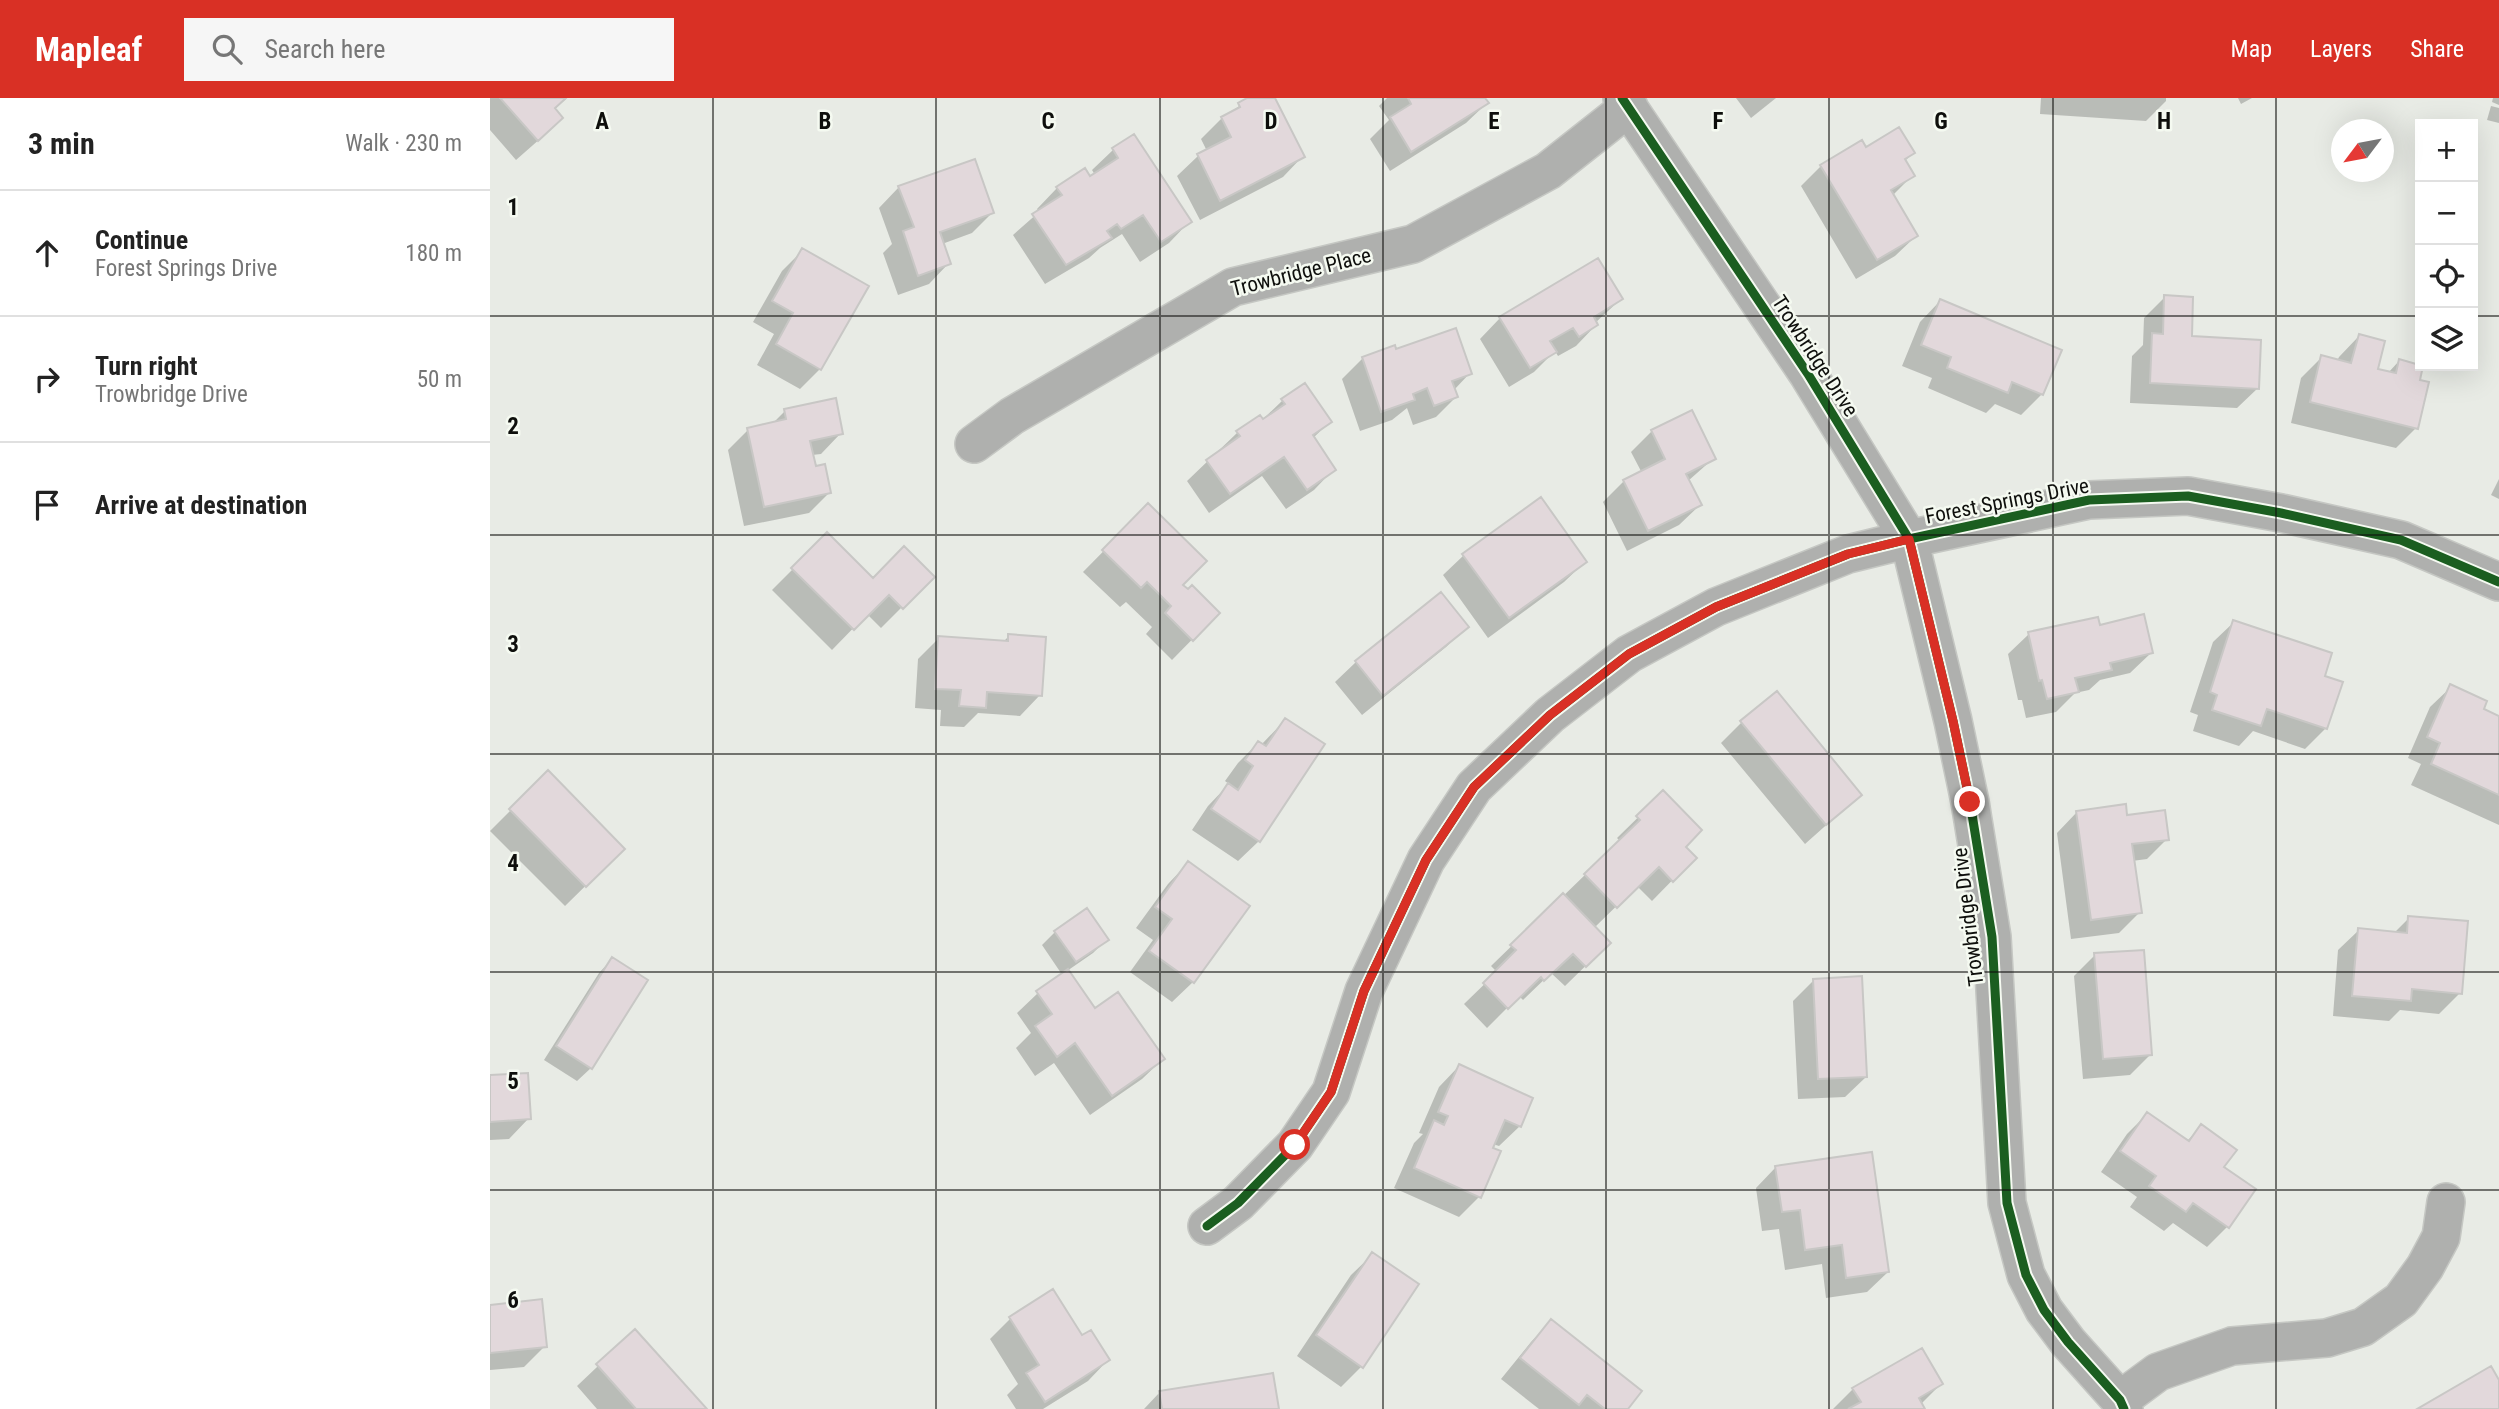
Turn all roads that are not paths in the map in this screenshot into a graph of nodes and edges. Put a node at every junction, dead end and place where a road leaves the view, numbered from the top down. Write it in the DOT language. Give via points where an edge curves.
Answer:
graph roads {
  1 [pos="1626,102"];
  2 [pos="974,444"];
  3 [pos="1909,539"];
  4 [pos="2499,582"];
  5 [pos="2446,1202"];
  6 [pos="1208,1226"];
  7 [pos="2122,1404"];
  1 -- 2 [label="street, Trowbridge Place" via="1548,171 1413,244 1233,287 1012,416"];
  1 -- 3 [label="street, Trowbridge Drive" via="1808,374"];
  3 -- 4 [label="street, Forest Springs Drive" via="2090,500 2188,496 2401,540"];
  3 -- 6 [label="street, Forest Springs Drive" via="1848,554 1716,607 1629,654 1550,715 1474,787 1426,860 1364,991 1331,1092 1295,1145 1238,1203"];
  3 -- 7 [label="street, Trowbridge Drive" via="1962,761 1992,937 2007,1203 2025,1275 2044,1310"];
  5 -- 7 [label="street" via="2441,1237 2425,1267 2401,1300 2364,1327 2327,1338 2232,1346 2158,1372"];
}
